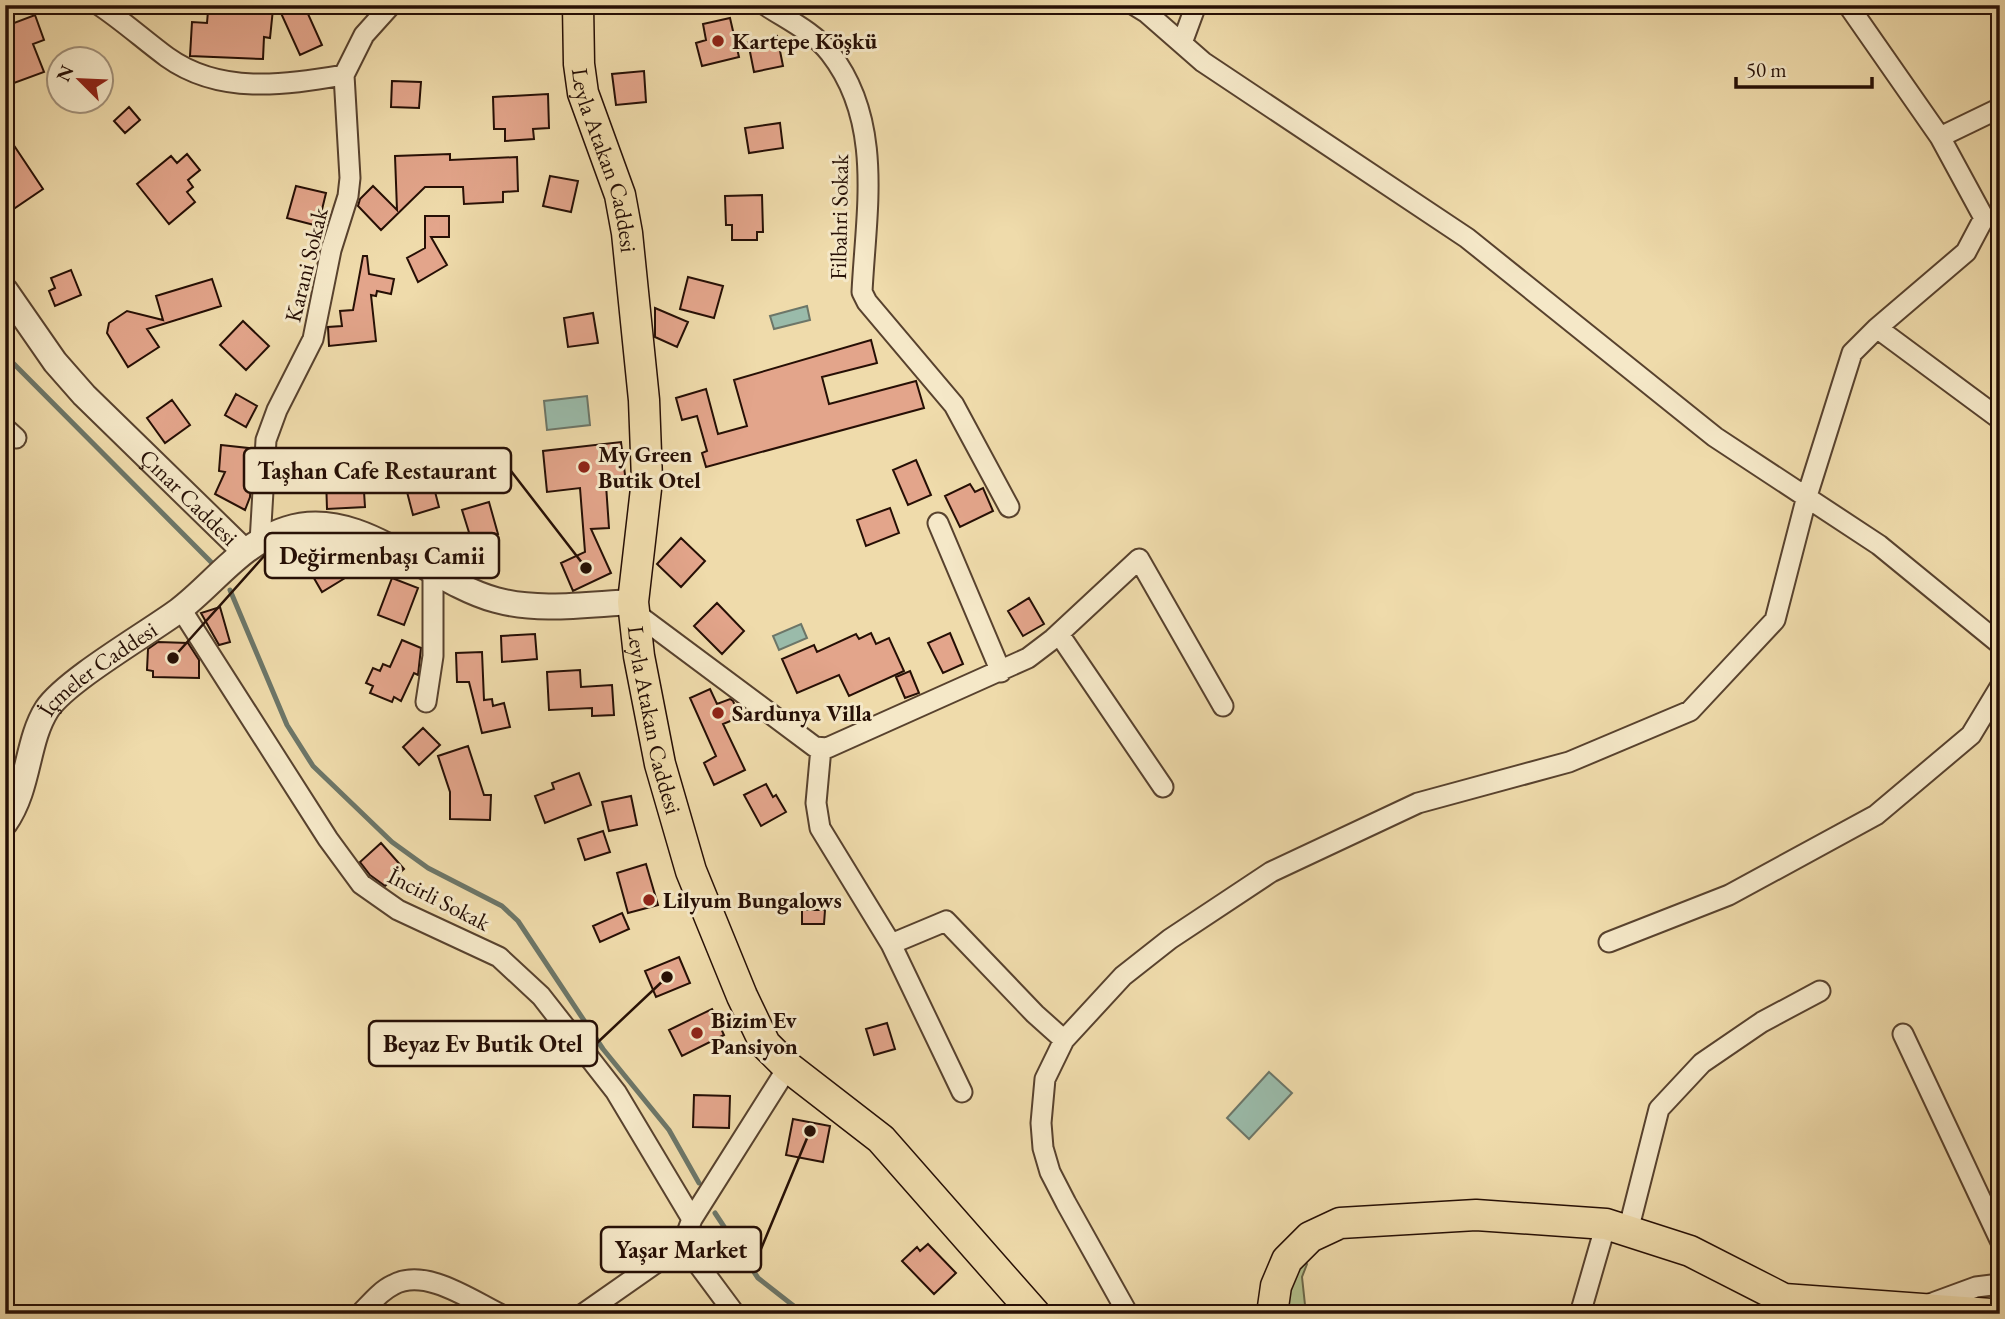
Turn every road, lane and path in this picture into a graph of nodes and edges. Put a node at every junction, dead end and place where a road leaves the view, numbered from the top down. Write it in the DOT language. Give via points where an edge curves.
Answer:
graph roads {
  1 [pos="99,5"];
  2 [pos="391,5"];
  3 [pos="578,5"];
  4 [pos="765,5"];
  5 [pos="1134,5"];
  6 [pos="1196,5"];
  7 [pos="1847,5"];
  8 [pos="1182,43"];
  9 [pos="344,75"];
  10 [pos="2000,108"];
  11 [pos="1940,137"];
  12 [pos="5,290"];
  13 [pos="1877,327"];
  14 [pos="2000,419"];
  15 [pos="1807,496"];
  16 [pos="1009,507"];
  17 [pos="937,523"];
  18 [pos="251,546"];
  19 [pos="433,571"];
  20 [pos="634,607"];
  21 [pos="181,609"];
  22 [pos="1059,634"];
  23 [pos="2000,644"];
  24 [pos="1001,672"];
  25 [pos="2000,687"];
  26 [pos="426,702"];
  27 [pos="1223,706"];
  28 [pos="821,748"];
  29 [pos="1163,787"];
  30 [pos="5,823"];
  31 [pos="1609,942"];
  32 [pos="891,944"];
  33 [pos="1821,991"];
  34 [pos="1903,1034"];
  35 [pos="1064,1040"];
  36 [pos="788,1067"];
  37 [pos="962,1091"];
  38 [pos="692,1219"];
  39 [pos="1617,1227"];
  40 [pos="2000,1240"];
  41 [pos="683,1244"];
  42 [pos="2000,1284"];
  43 [pos="1789,1306"];
  44 [pos="1913,1310"];
  45 [pos="360,1314"];
  46 [pos="500,1314"];
  47 [pos="583,1314"];
  48 [pos="735,1314"];
  49 [pos="1035,1314"];
  50 [pos="1128,1314"];
  51 [pos="1272,1314"];
  52 [pos="1580,1314"];
  53 [pos="1991,1314"];
  1 -- 9 [label="street" via="167,57 203,76 263,86"];
  2 -- 9 [label="street, Karani Sokak" via="364,34"];
  3 -- 20 [label="main road, Leyla Atakan Caddesi" via="583,93 620,195 627,233 643,387 647,480"];
  4 -- 16 [label="street, Filbahri Sokak" via="816,39 844,75 863,124 869,173 862,292 954,405"];
  5 -- 8 [label="street"];
  6 -- 8 [label="street"];
  7 -- 11 [label="street"];
  8 -- 15 [label="street" via="1203,62 1467,238 1715,437"];
  9 -- 18 [label="street, Karani Sokak" via="348,196 331,250 313,339 266,440"];
  10 -- 11 [label="street"];
  11 -- 13 [label="street" via="1984,218 1966,252"];
  12 -- 18 [label="street, Çınar Caddesi" via="54,362 85,395"];
  13 -- 14 [label="street"];
  13 -- 15 [label="street" via="1852,353"];
  15 -- 23 [label="street" via="1880,545"];
  15 -- 35 [label="street" via="1775,620 1689,711 1569,762 1418,803 1271,872 1133,968"];
  17 -- 24 [label="street"];
  18 -- 19 [label="street, Çınar Caddesi" via="284,530 329,523"];
  18 -- 21 [label="street, İçmeler Caddesi"];
  19 -- 20 [label="street, Çınar Caddesi" via="483,596 516,604"];
  19 -- 26 [label="street" via="433,656"];
  20 -- 28 [label="street"];
  20 -- 36 [label="main road, Leyla Atakan Caddesi" via="652,732 691,871 758,1030"];
  21 -- 30 [label="street, İçmeler Caddesi" via="48,708 35,736 24,785"];
  21 -- 38 [label="street, İncirli Sokak" via="361,884 398,910 499,957 541,996 616,1092"];
  22 -- 24 [label="street"];
  22 -- 27 [label="street" via="1139,559"];
  22 -- 29 [label="street"];
  24 -- 28 [label="street"];
  25 -- 31 [label="street" via="1971,735 1876,816 1729,895"];
  28 -- 32 [label="street" via="816,803 820,828"];
  32 -- 35 [label="street" via="946,921"];
  32 -- 37 [label="street"];
  33 -- 39 [label="street" via="1762,1022 1702,1063 1659,1109"];
  34 -- 40 [label="street"];
  35 -- 50 [label="street" via="1045,1079 1043,1148 1055,1182"];
  36 -- 38 [label="street"];
  36 -- 49 [label="main road, Leyla Atakan Caddesi" via="881,1139"];
  38 -- 41 [label="street"];
  39 -- 43 [label="main road" via="1690,1251"];
  39 -- 51 [label="main road" via="1476,1215 1340,1223 1310,1237 1287,1261 1276,1286"];
  39 -- 52 [label="street"];
  41 -- 47 [label="street"];
  41 -- 48 [label="street"];
  42 -- 44 [label="street" via="1976,1287"];
  43 -- 44 [label="main road"];
  44 -- 53 [label="main road"];
  45 -- 46 [label="street" via="390,1286 417,1279"];
}
